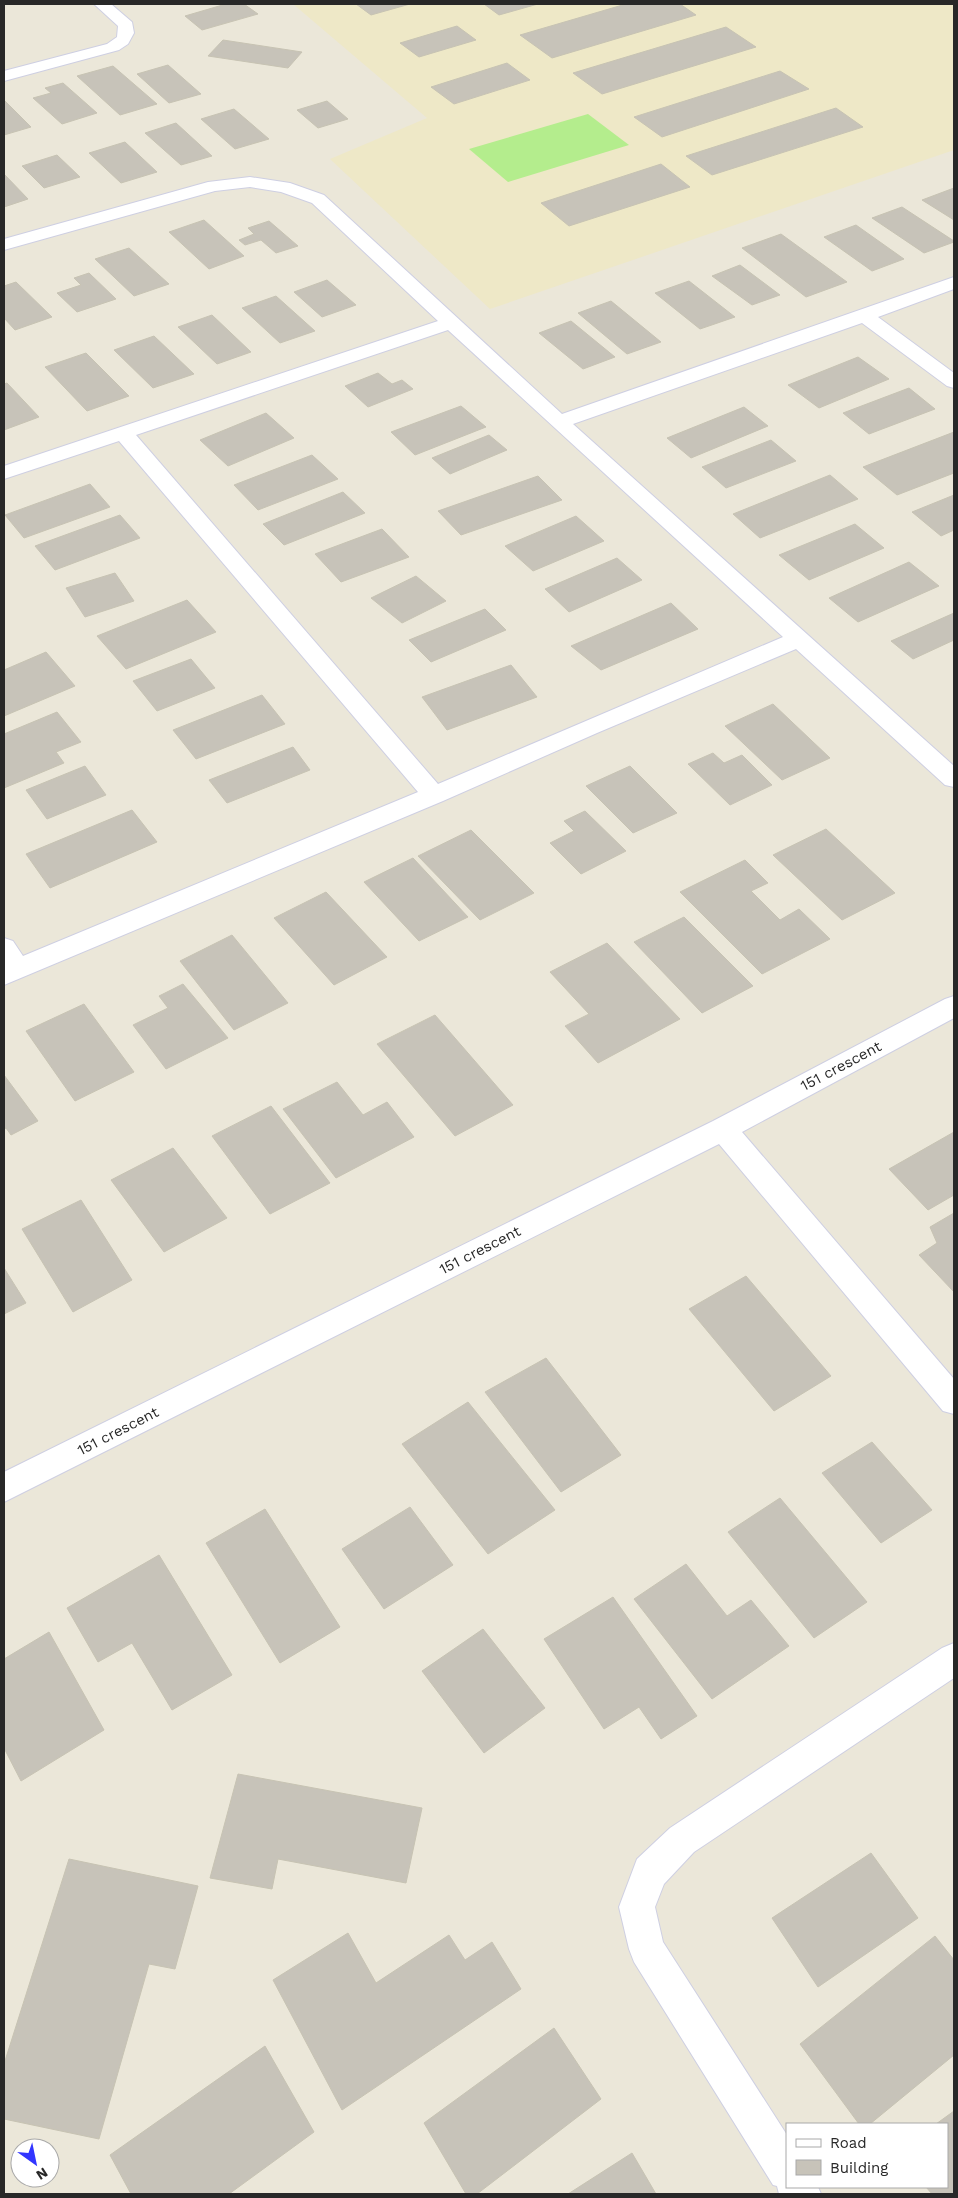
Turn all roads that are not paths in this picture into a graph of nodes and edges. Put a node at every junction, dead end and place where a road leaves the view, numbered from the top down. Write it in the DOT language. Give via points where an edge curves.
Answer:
graph roads {
  1 [pos="102,4"];
  2 [pos="4,76"];
  3 [pos="4,245"];
  4 [pos="954,283"];
  5 [pos="864,316"];
  6 [pos="450,323"];
  7 [pos="954,382"];
  8 [pos="560,422"];
  9 [pos="123,433"];
  10 [pos="4,473"];
  11 [pos="799,639"];
  12 [pos="954,779"];
  13 [pos="434,795"];
  14 [pos="4,948"];
  15 [pos="11,972"];
  16 [pos="954,1006"];
  17 [pos="723,1129"];
  18 [pos="954,1401"];
  19 [pos="4,1488"];
  20 [pos="954,1659"];
  21 [pos="786,2169"];
  1 -- 2 [label="street" via="126,25 124,41 113,47"];
  3 -- 6 [label="street" via="214,186 250,182 284,187 318,199"];
  4 -- 5 [label="street"];
  5 -- 7 [label="street"];
  5 -- 8 [label="street"];
  6 -- 8 [label="street"];
  6 -- 9 [label="street"];
  8 -- 11 [label="street"];
  9 -- 10 [label="street"];
  9 -- 13 [label="street"];
  11 -- 12 [label="street"];
  11 -- 13 [label="street"];
  13 -- 15 [label="street"];
  14 -- 15 [label="street"];
  16 -- 17 [label="street, 151 crescent"];
  17 -- 18 [label="street"];
  17 -- 19 [label="street, 151 crescent"];
  20 -- 21 [label="street" via="682,1840 650,1872 637,1907 647,1949"];
}
